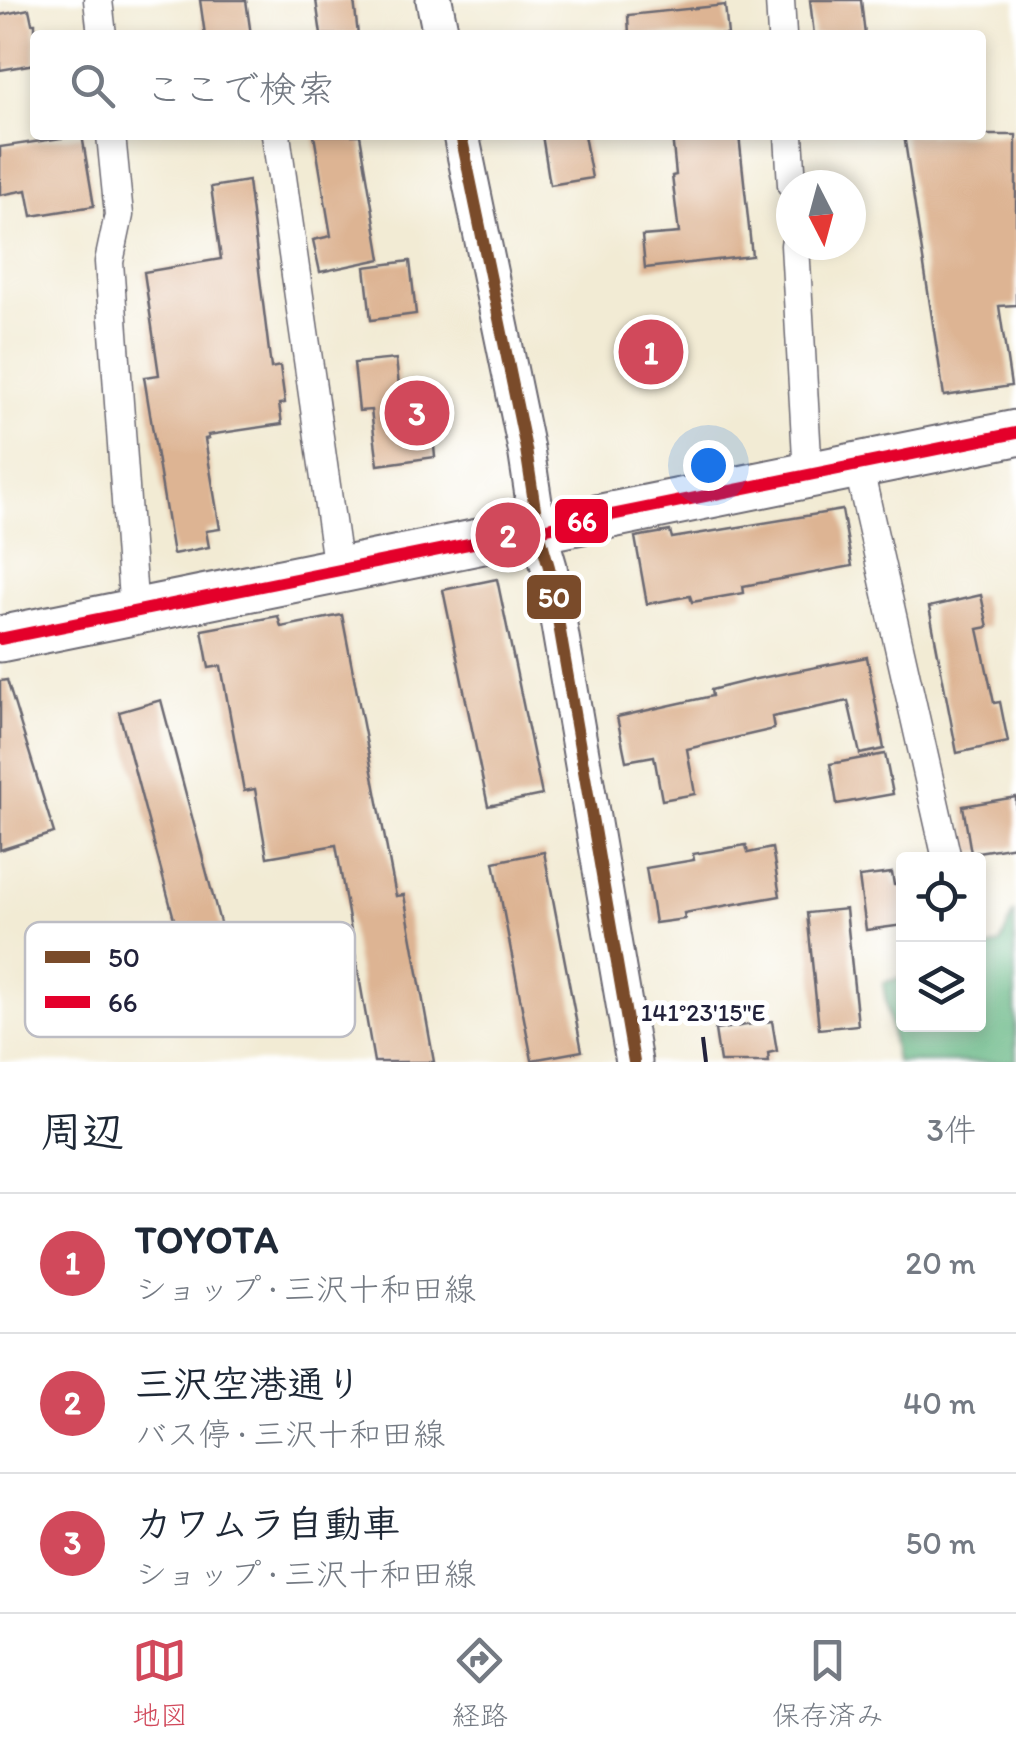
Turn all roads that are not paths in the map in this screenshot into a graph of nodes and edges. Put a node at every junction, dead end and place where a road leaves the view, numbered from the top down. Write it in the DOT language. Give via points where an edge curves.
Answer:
graph roads {
  1 [pos="98,0"];
  2 [pos="434,0"];
  3 [pos="780,0"];
  4 [pos="101,30"];
  5 [pos="440,30"];
  6 [pos="782,30"];
  7 [pos="112,140"];
  8 [pos="277,140"];
  9 [pos="462,140"];
  10 [pos="789,140"];
  11 [pos="791,170"];
  12 [pos="796,260"];
  13 [pos="1016,432"];
  14 [pos="858,464"];
  15 [pos="808,475"];
  16 [pos="538,529"];
  17 [pos="338,570"];
  18 [pos="134,614"];
  19 [pos="0,639"];
  20 [pos="945,852"];
  21 [pos="634,1062"];
  1 -- 4 [label="street"];
  2 -- 5 [label="street"];
  3 -- 6 [label="street"];
  7 -- 18 [label="street" via="119,215 109,262"];
  8 -- 17 [label="street"];
  9 -- 16 [label="street"];
  10 -- 11 [label="street"];
  12 -- 15 [label="street"];
  13 -- 14 [label="main road"];
  14 -- 15 [label="main road"];
  14 -- 20 [label="street"];
  15 -- 16 [label="main road"];
  16 -- 17 [label="main road"];
  16 -- 21 [label="street"];
  17 -- 18 [label="main road"];
  18 -- 19 [label="main road"];
}
